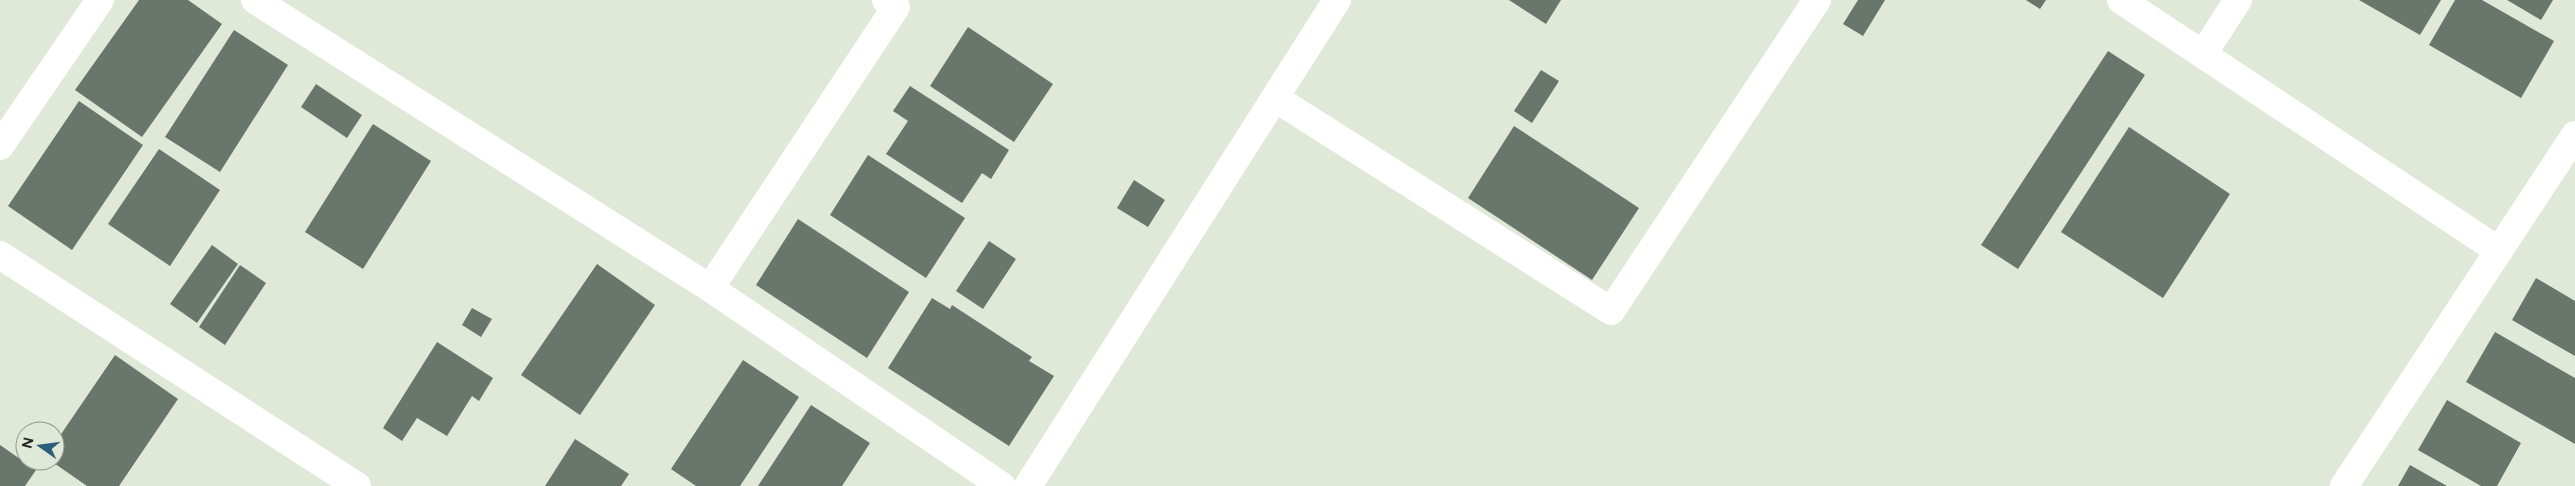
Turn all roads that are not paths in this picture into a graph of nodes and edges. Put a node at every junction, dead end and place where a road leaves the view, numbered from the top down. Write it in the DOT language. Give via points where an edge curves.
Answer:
graph roads {
  1 [pos="100,0"];
  2 [pos="255,0"];
  3 [pos="1337,0"];
  4 [pos="1817,0"];
  5 [pos="2121,0"];
  6 [pos="2238,0"];
  7 [pos="894,2"];
  8 [pos="2203,54"];
  9 [pos="1275,98"];
  10 [pos="2575,136"];
  11 [pos="0,146"];
  12 [pos="2499,250"];
  13 [pos="0,255"];
  14 [pos="710,288"];
  15 [pos="356,486"];
  16 [pos="1002,486"];
  17 [pos="1028,486"];
  18 [pos="2344,486"];
  1 -- 11 [label="street"];
  2 -- 14 [label="street"];
  3 -- 9 [label="street"];
  4 -- 9 [label="street" via="1611,311"];
  5 -- 8 [label="street"];
  6 -- 8 [label="street"];
  7 -- 14 [label="street"];
  8 -- 12 [label="street"];
  9 -- 17 [label="street"];
  10 -- 12 [label="street"];
  12 -- 18 [label="street"];
  13 -- 15 [label="street"];
  14 -- 16 [label="street"];
}
